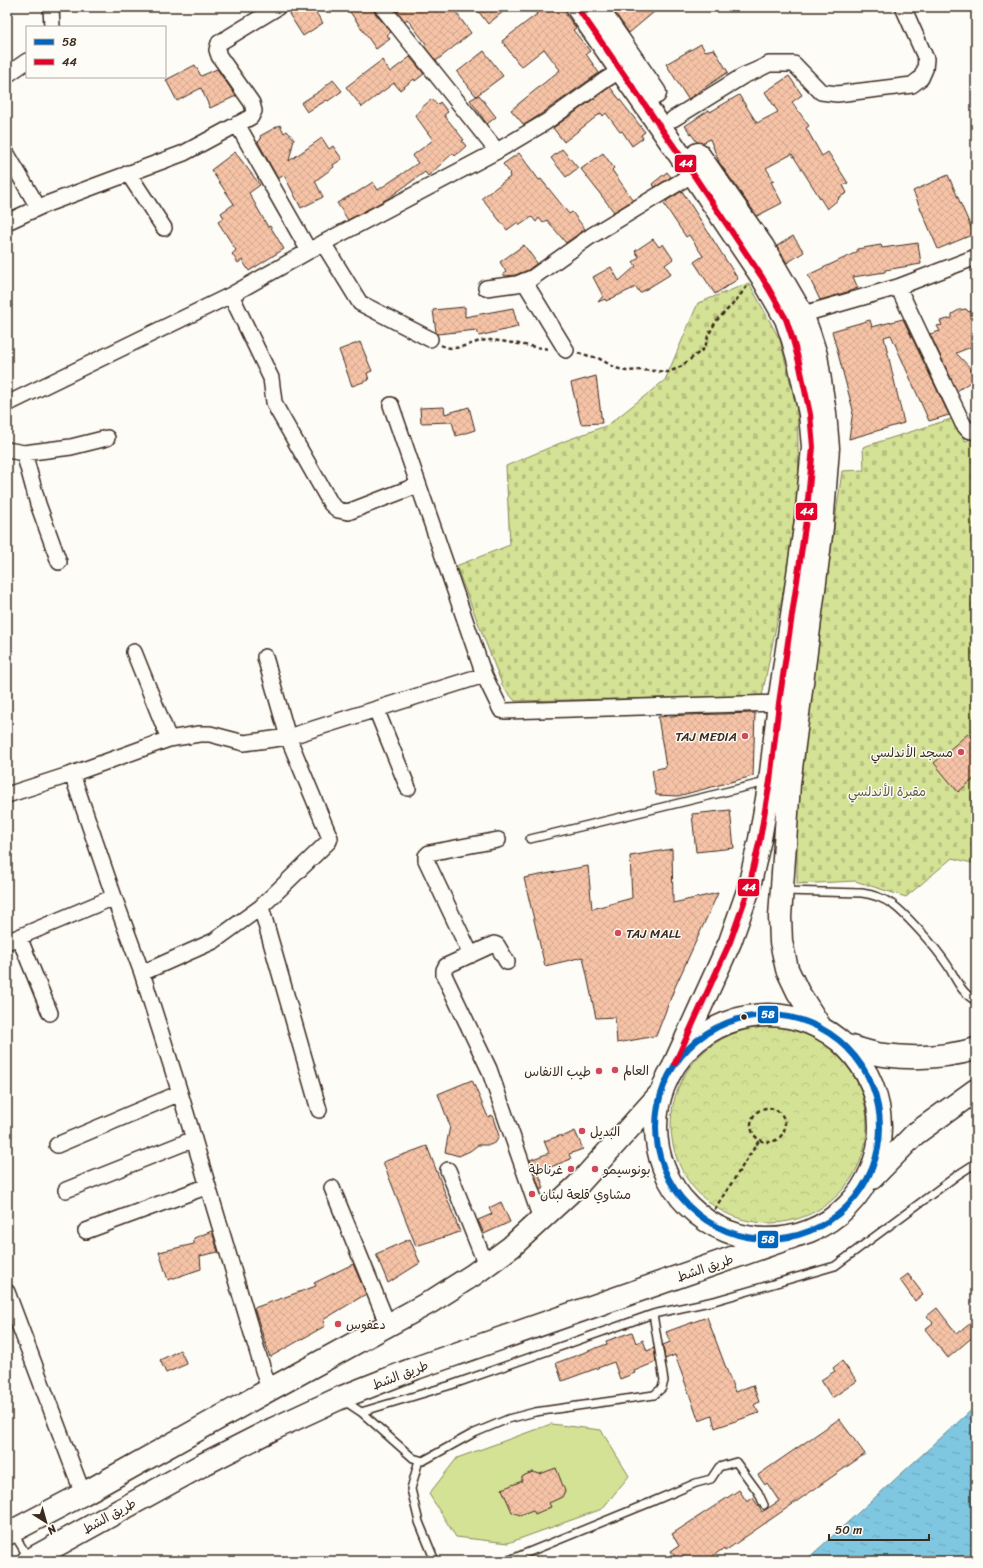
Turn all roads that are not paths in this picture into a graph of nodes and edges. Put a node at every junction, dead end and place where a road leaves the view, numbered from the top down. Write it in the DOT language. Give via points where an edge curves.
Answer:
graph roads {
  1 [pos="51,7"];
  2 [pos="278,7"];
  3 [pos="382,7"];
  4 [pos="577,7"];
  5 [pos="596,7"];
  6 [pos="903,7"];
  7 [pos="52,26"];
  8 [pos="26,62"];
  9 [pos="621,70"];
  10 [pos="7,75"];
  11 [pos="673,119"];
  12 [pos="237,124"];
  13 [pos="497,151"];
  14 [pos="7,154"];
  15 [pos="128,173"];
  16 [pos="693,174"];
  17 [pos="38,207"];
  18 [pos="7,222"];
  19 [pos="164,228"];
  20 [pos="323,244"];
  21 [pos="309,251"];
  22 [pos="976,258"];
  23 [pos="524,281"];
  24 [pos="898,287"];
  25 [pos="486,288"];
  26 [pos="231,295"];
  27 [pos="794,316"];
  28 [pos="430,339"];
  29 [pos="566,350"];
  30 [pos="7,404"];
  31 [pos="391,405"];
  32 [pos="976,432"];
  33 [pos="107,438"];
  34 [pos="7,450"];
  35 [pos="24,453"];
  36 [pos="418,485"];
  37 [pos="814,524"];
  38 [pos="59,562"];
  39 [pos="134,652"];
  40 [pos="264,657"];
  41 [pos="484,675"];
  42 [pos="779,703"];
  43 [pos="376,709"];
  44 [pos="288,737"];
  45 [pos="169,739"];
  46 [pos="72,774"];
  47 [pos="770,781"];
  48 [pos="408,788"];
  49 [pos="7,795"];
  50 [pos="530,838"];
  51 [pos="498,840"];
  52 [pos="781,891"];
  53 [pos="114,897"];
  54 [pos="261,907"];
  55 [pos="13,940"];
  56 [pos="471,955"];
  57 [pos="507,962"];
  58 [pos="142,972"];
  59 [pos="976,1001"];
  60 [pos="50,1013"];
  61 [pos="819,1025"];
  62 [pos="848,1046"];
  63 [pos="976,1049"];
  64 [pos="675,1063"];
  65 [pos="976,1090"];
  66 [pos="180,1093"];
  67 [pos="659,1095"];
  68 [pos="319,1110"];
  69 [pos="194,1139"];
  70 [pos="57,1145"];
  71 [pos="976,1163"];
  72 [pos="448,1170"];
  73 [pos="208,1186"];
  74 [pos="865,1186"];
  75 [pos="332,1188"];
  76 [pos="66,1190"];
  77 [pos="541,1219"];
  78 [pos="86,1231"];
  79 [pos="792,1237"];
  80 [pos="486,1265"];
  81 [pos="7,1292"];
  82 [pos="653,1314"];
  83 [pos="388,1325"];
  84 [pos="269,1390"];
  85 [pos="340,1398"];
  86 [pos="362,1412"];
  87 [pos="419,1460"];
  88 [pos="83,1494"];
  89 [pos="764,1505"];
  90 [pos="10,1533"];
  91 [pos="29,1561"];
  92 [pos="435,1561"];
  93 [pos="507,1561"];
  1 -- 7 [label="street"];
  2 -- 12 [label="street" via="219,43 219,56 252,103 254,111 251,117"];
  3 -- 13 [label="street"];
  4 -- 9 [label="main road"];
  5 -- 11 [label="main road"];
  6 -- 11 [label="street" via="926,59 922,78 912,85 825,94 794,64 769,64 743,76"];
  8 -- 10 [label="street"];
  9 -- 13 [label="street" via="546,122"];
  9 -- 16 [label="main road"];
  11 -- 27 [label="main road" via="763,246"];
  12 -- 15 [label="street" via="184,153"];
  12 -- 21 [label="street"];
  13 -- 20 [label="street"];
  14 -- 17 [label="street"];
  15 -- 17 [label="street"];
  15 -- 19 [label="street"];
  16 -- 23 [label="street" via="591,236 548,268"];
  16 -- 27 [label="main road" via="762,277"];
  17 -- 18 [label="street"];
  20 -- 21 [label="street"];
  20 -- 28 [label="street" via="360,303"];
  21 -- 26 [label="street"];
  22 -- 24 [label="street"];
  23 -- 25 [label="street"];
  23 -- 29 [label="street"];
  24 -- 27 [label="street"];
  24 -- 32 [label="street" via="963,424 968,430"];
  26 -- 30 [label="street"];
  26 -- 36 [label="street" via="271,378 277,409 331,504 338,510 348,512"];
  27 -- 37 [label="main road" via="816,355 825,413 828,448"];
  31 -- 36 [label="street"];
  33 -- 35 [label="street" via="71,447"];
  34 -- 35 [label="street"];
  35 -- 38 [label="street" via="38,504"];
  36 -- 41 [label="street"];
  37 -- 42 [label="main road"];
  37 -- 52 [label="main road"];
  39 -- 45 [label="street"];
  40 -- 44 [label="street"];
  41 -- 42 [label="street" via="499,708 505,711"];
  41 -- 43 [label="street"];
  42 -- 47 [label="main road"];
  43 -- 44 [label="street"];
  43 -- 48 [label="street"];
  44 -- 45 [label="street" via="244,743 210,734"];
  44 -- 54 [label="street" via="330,838 327,844"];
  45 -- 46 [label="street"];
  46 -- 49 [label="street"];
  46 -- 53 [label="street"];
  47 -- 50 [label="lane"];
  47 -- 64 [label="main road" via="748,891 730,942"];
  51 -- 56 [label="street" via="429,853 426,856"];
  52 -- 59 [label="lane" via="862,893 890,902 907,916 931,943 958,985"];
  52 -- 61 [label="main road" via="781,942 787,969"];
  53 -- 55 [label="street"];
  53 -- 58 [label="street"];
  54 -- 58 [label="street" via="214,941"];
  54 -- 68 [label="street"];
  55 -- 60 [label="street"];
  56 -- 57 [label="street" via="494,944"];
  56 -- 77 [label="street" via="446,966 444,975 489,1069"];
  58 -- 66 [label="street"];
  61 -- 62 [label="main road"];
  61 -- 64 [label="main road" via="780,1014 740,1017 703,1034"];
  62 -- 63 [label="main road" via="883,1055 915,1056 956,1054"];
  62 -- 74 [label="main road" via="870,1077 881,1113 879,1151"];
  64 -- 67 [label="main road"];
  65 -- 74 [label="main road" via="915,1134"];
  66 -- 69 [label="street"];
  66 -- 70 [label="street"];
  67 -- 77 [label="main road" via="577,1186"];
  67 -- 79 [label="main road" via="655,1128 660,1161 674,1191 697,1216 726,1232 759,1240"];
  69 -- 73 [label="street"];
  69 -- 76 [label="street"];
  71 -- 82 [label="lane" via="835,1266 714,1300"];
  72 -- 80 [label="street"];
  73 -- 78 [label="street"];
  73 -- 84 [label="street"];
  74 -- 79 [label="main road" via="845,1209 821,1227"];
  75 -- 83 [label="street"];
  77 -- 80 [label="main road" via="511,1247"];
  79 -- 85 [label="main road, طريق الشط"];
  80 -- 83 [label="main road" via="432,1301"];
  81 -- 88 [label="street"];
  82 -- 86 [label="lane" via="451,1385"];
  82 -- 87 [label="lane" via="664,1381 662,1388 654,1395 508,1419 472,1434 423,1461"];
  83 -- 84 [label="main road"];
  84 -- 88 [label="main road"];
  85 -- 86 [label="lane"];
  85 -- 91 [label="main road, طريق الشط" via="204,1464"];
  86 -- 87 [label="lane" via="413,1458"];
  87 -- 92 [label="lane" via="411,1489 419,1522"];
  88 -- 90 [label="main road"];
  89 -- 93 [label="lane" via="758,1492 736,1462 719,1467 711,1480 696,1483"];
  90 -- 91 [label="lane"];
}
